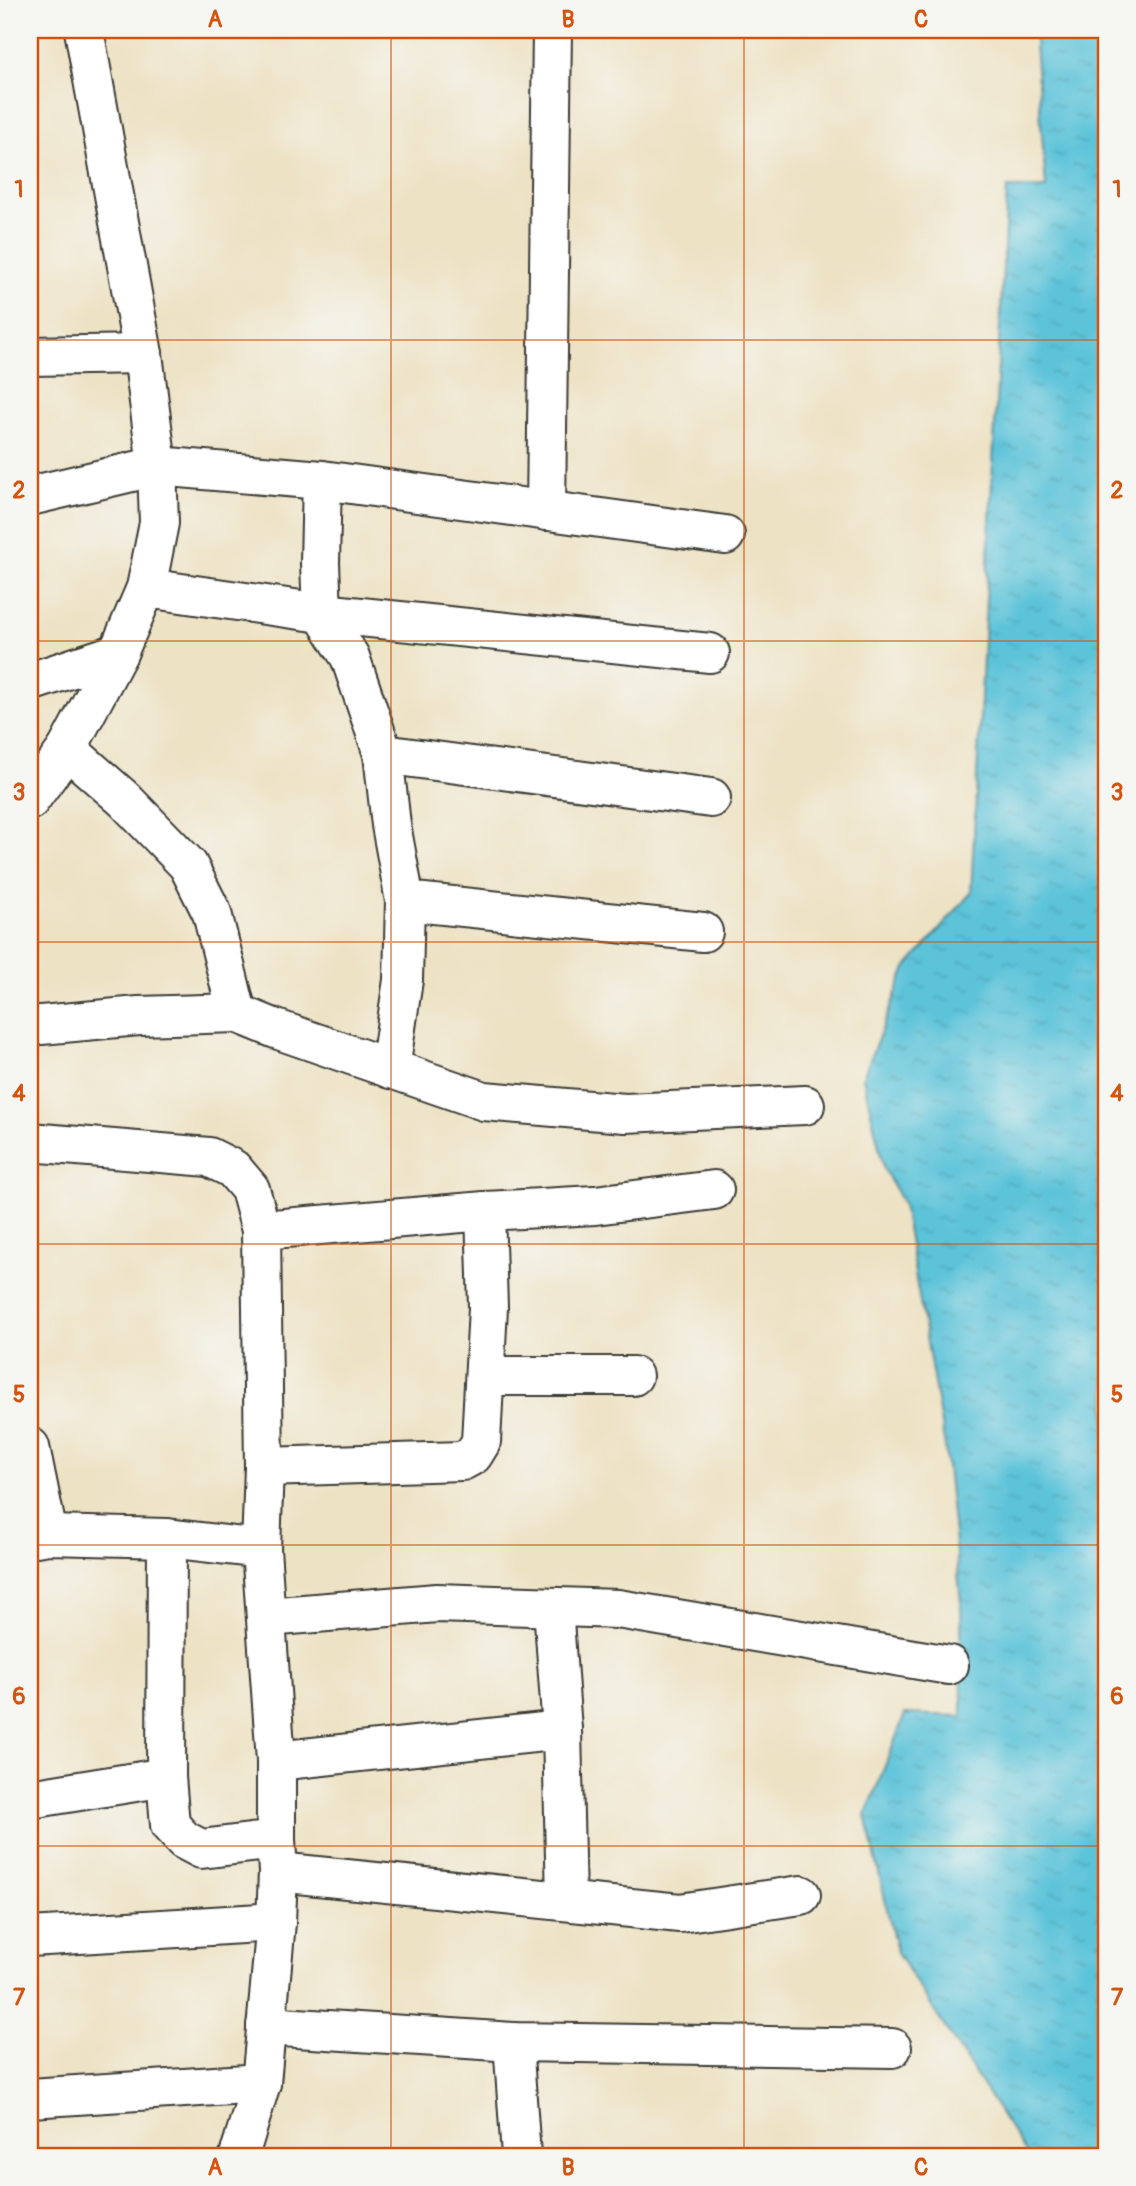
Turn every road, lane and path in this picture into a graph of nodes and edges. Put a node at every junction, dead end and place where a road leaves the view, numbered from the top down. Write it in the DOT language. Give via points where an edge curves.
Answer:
graph roads {
  1 [pos="84,30"];
  2 [pos="552,30"];
  3 [pos="144,355"];
  4 [pos="30,356"];
  5 [pos="157,466"];
  6 [pos="322,480"];
  7 [pos="30,496"];
  8 [pos="546,510"];
  9 [pos="725,535"];
  10 [pos="146,588"];
  11 [pos="322,613"];
  12 [pos="118,653"];
  13 [pos="710,653"];
  14 [pos="30,682"];
  15 [pos="67,749"];
  16 [pos="383,754"];
  17 [pos="710,798"];
  18 [pos="30,800"];
  19 [pos="405,901"];
  20 [pos="702,932"];
  21 [pos="237,1013"];
  22 [pos="30,1026"];
  23 [pos="390,1069"];
  24 [pos="805,1105"];
  25 [pos="30,1143"];
  26 [pos="714,1190"];
  27 [pos="485,1211"];
  28 [pos="261,1230"];
  29 [pos="486,1376"];
  30 [pos="633,1376"];
  31 [pos="30,1447"];
  32 [pos="264,1467"];
  33 [pos="39,1537"];
  34 [pos="167,1538"];
  35 [pos="261,1549"];
  36 [pos="554,1607"];
  37 [pos="267,1617"];
  38 [pos="949,1665"];
  39 [pos="562,1730"];
  40 [pos="276,1761"];
  41 [pos="166,1777"];
  42 [pos="30,1799"];
  43 [pos="277,1856"];
  44 [pos="802,1895"];
  45 [pos="566,1901"];
  46 [pos="276,1922"];
  47 [pos="30,1937"];
  48 [pos="266,2026"];
  49 [pos="513,2042"];
  50 [pos="892,2049"];
  51 [pos="261,2083"];
  52 [pos="30,2098"];
  53 [pos="239,2156"];
  54 [pos="521,2156"];
  1 -- 3 [label="street"];
  2 -- 8 [label="street"];
  3 -- 4 [label="street"];
  3 -- 5 [label="street"];
  5 -- 6 [label="street"];
  5 -- 7 [label="street"];
  5 -- 10 [label="street" via="159,523"];
  6 -- 8 [label="street"];
  6 -- 11 [label="street"];
  8 -- 9 [label="street"];
  10 -- 11 [label="street"];
  10 -- 12 [label="street"];
  11 -- 13 [label="street"];
  11 -- 16 [label="street" via="350,657"];
  12 -- 14 [label="street"];
  12 -- 15 [label="street"];
  15 -- 18 [label="street"];
  15 -- 21 [label="street" via="188,865 212,913"];
  16 -- 17 [label="street"];
  16 -- 19 [label="street"];
  19 -- 20 [label="street"];
  19 -- 23 [label="street" via="403,980"];
  21 -- 22 [label="street"];
  21 -- 23 [label="street"];
  23 -- 24 [label="street" via="484,1101 612,1112"];
  25 -- 28 [label="street" via="209,1157 233,1169 250,1189"];
  26 -- 27 [label="street" via="595,1205"];
  27 -- 28 [label="street"];
  27 -- 29 [label="street"];
  28 -- 32 [label="street"];
  29 -- 30 [label="street"];
  29 -- 32 [label="street" via="481,1442 473,1455 461,1461"];
  31 -- 33 [label="street"];
  32 -- 35 [label="street"];
  33 -- 34 [label="street"];
  34 -- 35 [label="street"];
  34 -- 41 [label="street"];
  35 -- 37 [label="street"];
  36 -- 37 [label="street" via="437,1603"];
  36 -- 38 [label="street" via="618,1609"];
  36 -- 39 [label="street"];
  37 -- 40 [label="street"];
  39 -- 40 [label="street"];
  39 -- 45 [label="street"];
  40 -- 43 [label="street"];
  41 -- 42 [label="street"];
  41 -- 43 [label="street" via="170,1825 184,1840 201,1849"];
  43 -- 45 [label="street"];
  43 -- 46 [label="street"];
  44 -- 45 [label="street" via="680,1913"];
  46 -- 47 [label="street"];
  46 -- 48 [label="street"];
  48 -- 49 [label="street"];
  48 -- 51 [label="street"];
  49 -- 50 [label="street"];
  49 -- 54 [label="street"];
  51 -- 52 [label="street"];
  51 -- 53 [label="street"];
}
